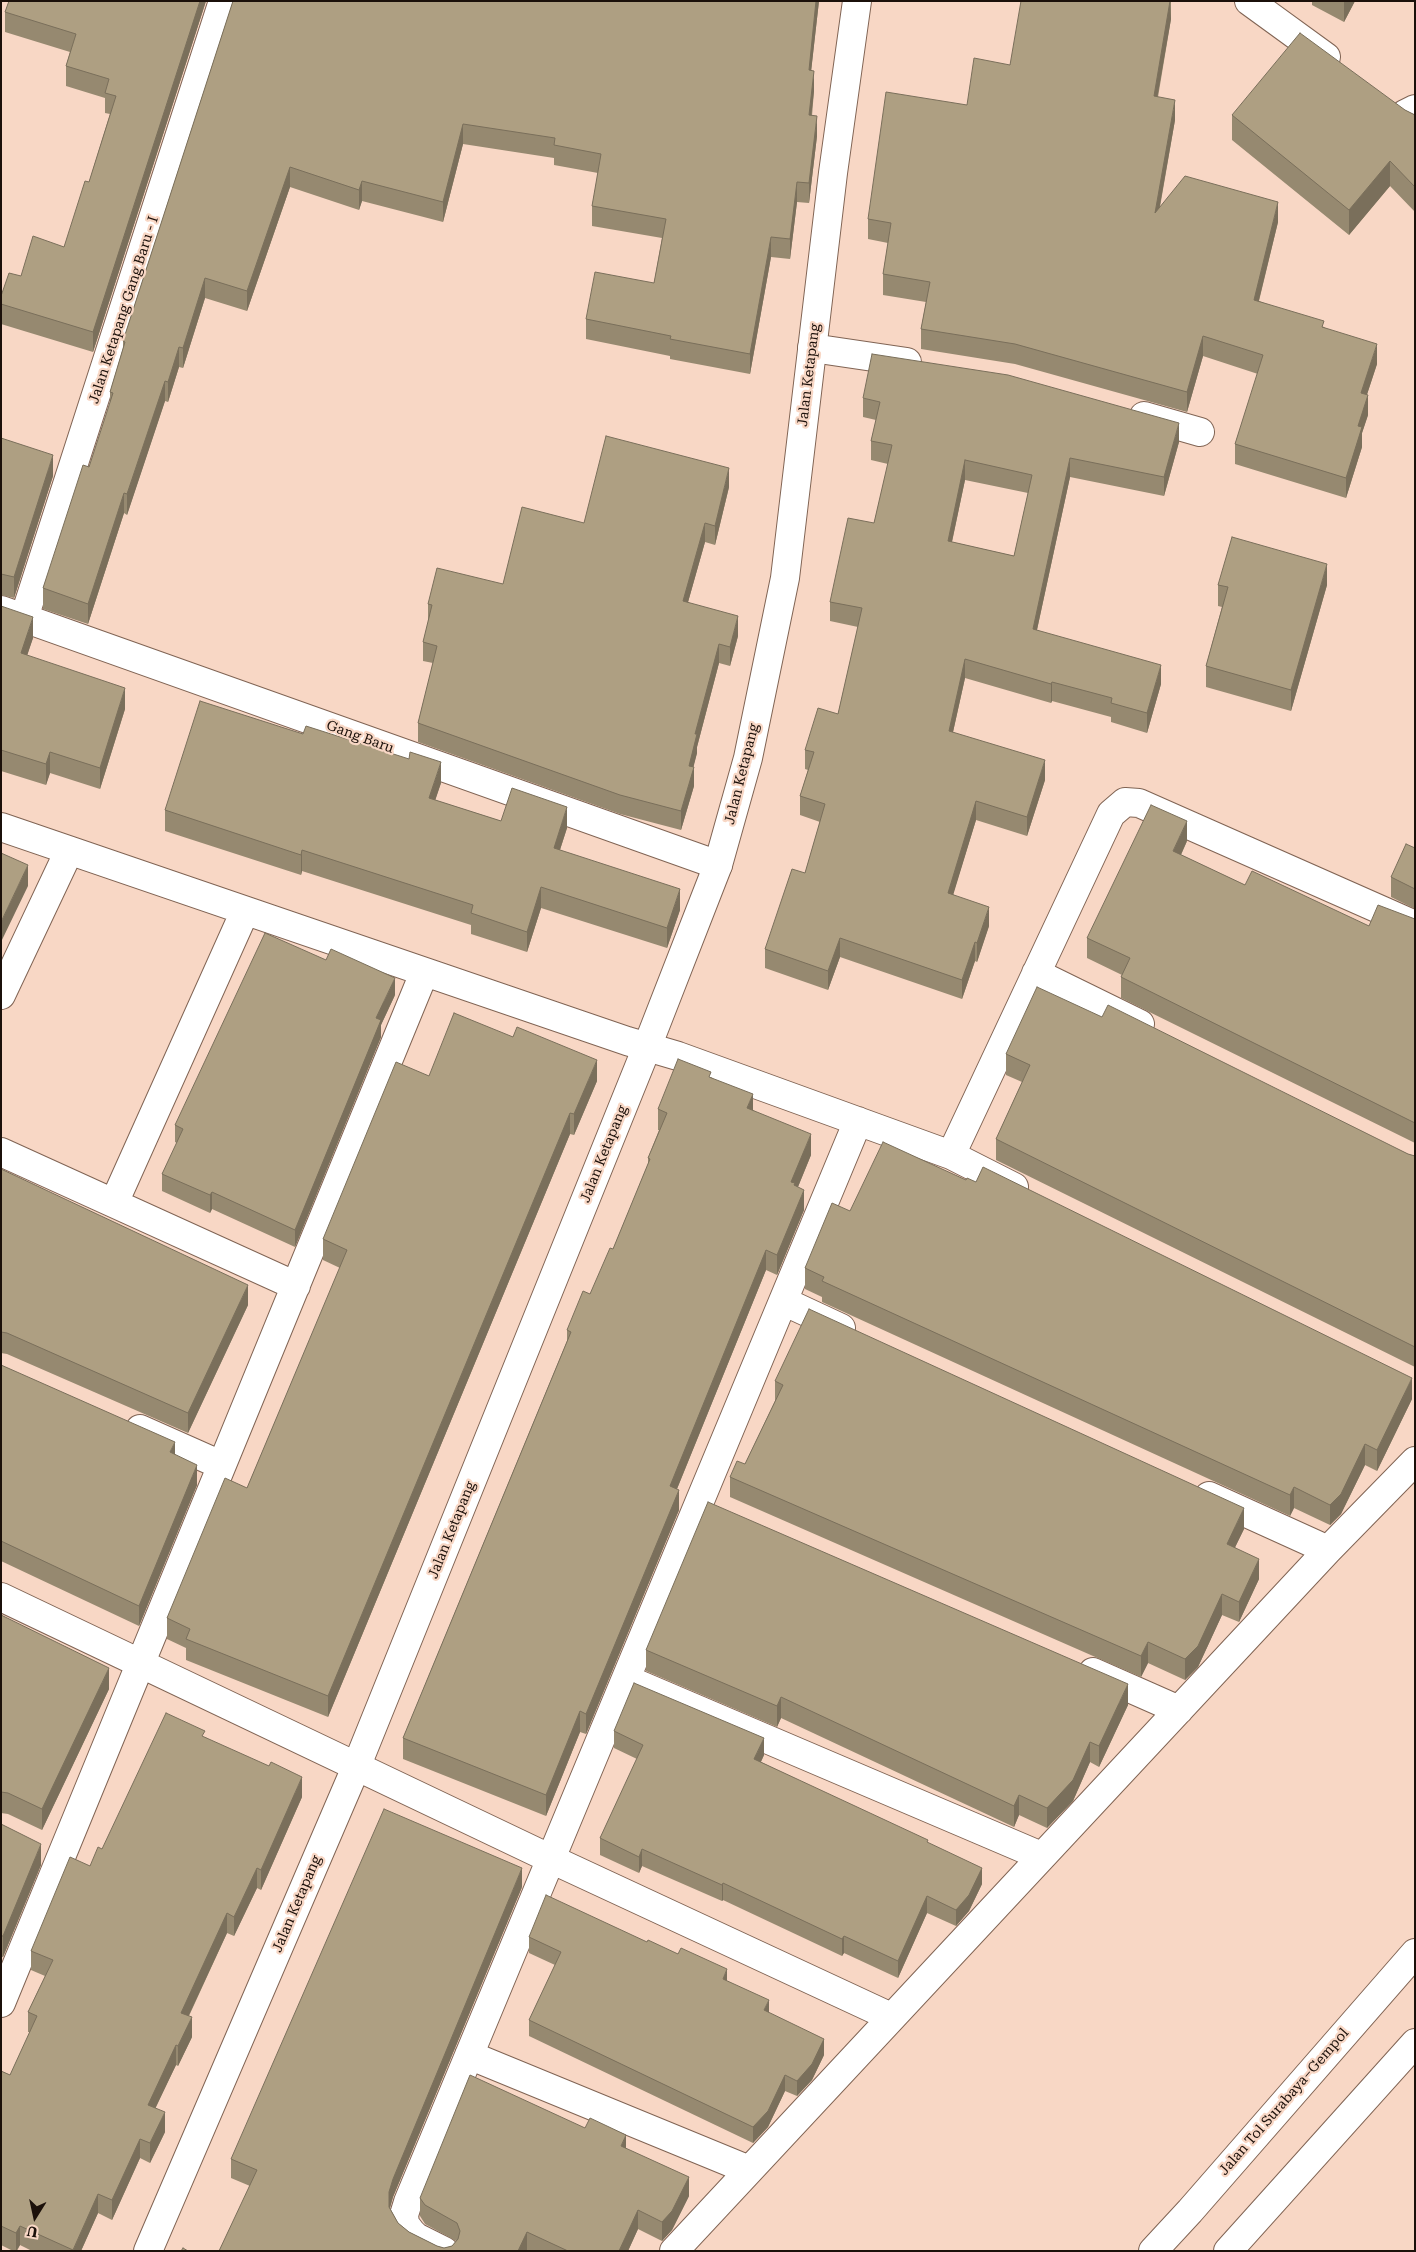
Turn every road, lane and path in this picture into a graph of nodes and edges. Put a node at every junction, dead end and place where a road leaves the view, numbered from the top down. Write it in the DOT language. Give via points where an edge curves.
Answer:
graph roads {
  1 [pos="223,1"];
  2 [pos="857,1"];
  3 [pos="1248,1"];
  4 [pos="1342,69"];
  5 [pos="1382,97"];
  6 [pos="1411,115"];
  7 [pos="812,348"];
  8 [pos="935,367"];
  9 [pos="1125,411"];
  10 [pos="1200,432"];
  11 [pos="12,614"];
  12 [pos="1,827"];
  13 [pos="69,851"];
  14 [pos="718,864"];
  15 [pos="245,911"];
  16 [pos="1415,925"];
  17 [pos="424,972"];
  18 [pos="1036,973"];
  19 [pos="1,995"];
  20 [pos="1159,1034"];
  21 [pos="647,1047"];
  22 [pos="858,1121"];
  23 [pos="1,1152"];
  24 [pos="951,1156"];
  25 [pos="1040,1199"];
  26 [pos="114,1204"];
  27 [pos="296,1286"];
  28 [pos="783,1301"];
  29 [pos="865,1338"];
  30 [pos="116,1419"];
  31 [pos="1415,1461"];
  32 [pos="221,1465"];
  33 [pos="1183,1484"];
  34 [pos="700,1502"];
  35 [pos="727,1513"];
  36 [pos="1328,1550"];
  37 [pos="1,1597"];
  38 [pos="1066,1660"];
  39 [pos="140,1663"];
  40 [pos="626,1679"];
  41 [pos="1179,1710"];
  42 [pos="358,1765"];
  43 [pos="36,1844"];
  44 [pos="1041,1856"];
  45 [pos="61,1857"];
  46 [pos="552,1859"];
  47 [pos="1415,1953"];
  48 [pos="1,2003"];
  49 [pos="891,2017"];
  50 [pos="1415,2043"];
  51 [pos="469,2055"];
  52 [pos="749,2170"];
  53 [pos="148,2251"];
  54 [pos="444,2251"];
  55 [pos="674,2251"];
  56 [pos="1153,2251"];
  57 [pos="1228,2251"];
  1 -- 11 [label="main road, Jalan Ketapang Gang Baru - I"];
  2 -- 7 [label="main road, Jalan Ketapang"];
  3 -- 4 [label="main road"];
  5 -- 6 [label="main road"];
  7 -- 8 [label="main road"];
  7 -- 14 [label="main road, Jalan Ketapang" via="785,578 748,758"];
  9 -- 10 [label="main road"];
  11 -- 14 [label="main road, Gang Baru"];
  12 -- 13 [label="main road"];
  13 -- 15 [label="main road"];
  13 -- 19 [label="main road"];
  14 -- 21 [label="main road, Jalan Ketapang"];
  15 -- 17 [label="main road"];
  15 -- 26 [label="main road"];
  16 -- 18 [label="main road" via="1139,803 1125,802 1111,814"];
  17 -- 21 [label="main road"];
  17 -- 27 [label="main road"];
  18 -- 20 [label="main road"];
  18 -- 24 [label="main road"];
  21 -- 22 [label="main road"];
  21 -- 42 [label="main road, Jalan Ketapang"];
  22 -- 24 [label="main road"];
  22 -- 28 [label="main road"];
  23 -- 26 [label="main road"];
  24 -- 25 [label="main road"];
  26 -- 27 [label="main road"];
  27 -- 32 [label="main road"];
  28 -- 29 [label="main road"];
  28 -- 34 [label="main road"];
  30 -- 32 [label="main road"];
  31 -- 36 [label="main road"];
  32 -- 39 [label="main road"];
  33 -- 36 [label="main road"];
  34 -- 35 [label="main road"];
  34 -- 40 [label="main road"];
  36 -- 41 [label="main road"];
  37 -- 39 [label="main road"];
  38 -- 41 [label="main road"];
  39 -- 42 [label="main road"];
  39 -- 45 [label="main road"];
  40 -- 44 [label="main road"];
  40 -- 46 [label="main road"];
  41 -- 44 [label="main road"];
  42 -- 46 [label="main road"];
  42 -- 53 [label="main road, Jalan Ketapang"];
  43 -- 45 [label="main road"];
  44 -- 49 [label="main road"];
  45 -- 48 [label="main road"];
  46 -- 49 [label="main road"];
  46 -- 51 [label="main road"];
  47 -- 56 [label="main road, Jalan Tol Surabaya–Gempol"];
  49 -- 52 [label="main road"];
  50 -- 57 [label="main road"];
  51 -- 52 [label="main road"];
  51 -- 54 [label="main road" via="404,2215 406,2224 416,2237"];
  52 -- 55 [label="main road"];
}
